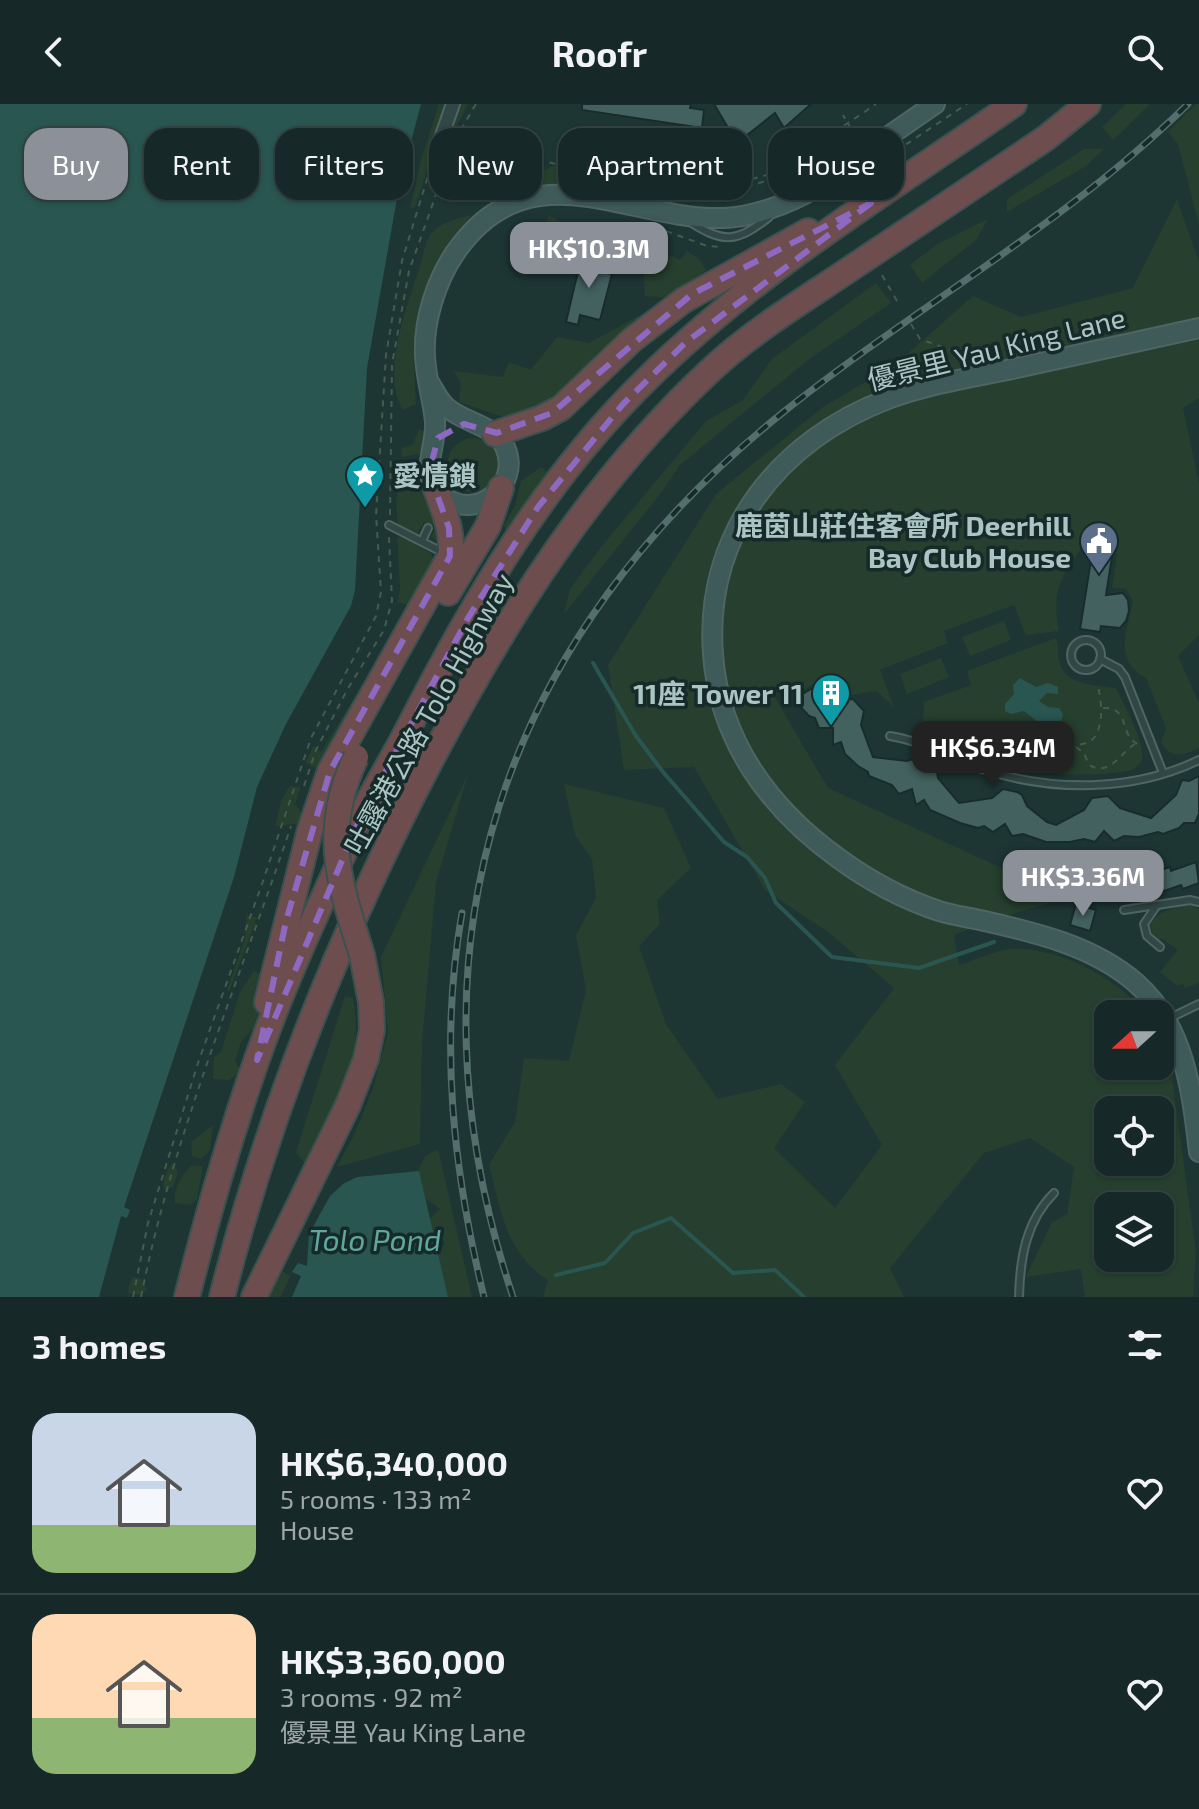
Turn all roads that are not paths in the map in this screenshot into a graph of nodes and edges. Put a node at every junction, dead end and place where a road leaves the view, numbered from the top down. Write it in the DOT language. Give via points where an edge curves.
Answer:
graph roads {
  1 [pos="453,104"];
  2 [pos="1014,104"];
  3 [pos="1088,104"];
  4 [pos="927,106"];
  5 [pos="445,128"];
  6 [pos="871,203"];
  7 [pos="1199,328"];
  8 [pos="429,382"];
  9 [pos="472,424"];
  10 [pos="495,434"];
  11 [pos="434,444"];
  12 [pos="501,488"];
  13 [pos="436,489"];
  14 [pos="389,525"];
  15 [pos="428,528"];
  16 [pos="422,541"];
  17 [pos="449,559"];
  18 [pos="1100,659"];
  19 [pos="890,736"];
  20 [pos="1199,760"];
  21 [pos="1163,773"];
  22 [pos="1199,902"];
  23 [pos="1157,905"];
  24 [pos="1124,910"];
  25 [pos="1160,947"];
  26 [pos="1151,1000"];
  27 [pos="1199,1004"];
  28 [pos="1174,1016"];
  29 [pos="1174,1036"];
  30 [pos="257,1060"];
  31 [pos="1199,1152"];
  32 [pos="1054,1193"];
  33 [pos="187,1297"];
  34 [pos="222,1297"];
  35 [pos="254,1297"];
  36 [pos="1019,1297"];
  1 -- 5 [label="street"];
  2 -- 6 [label="highway, 吐露港公路 Tolo Highway"];
  3 -- 34 [label="highway, 吐露港公路 Tolo Highway" via="1046,138 738,346 665,415 579,518 488,655 373,877 289,1079"];
  4 -- 8 [label="street" via="820,185 757,213 722,218 556,194 520,201 485,220 452,256 438,288 424,346"];
  6 -- 10 [label="highway" via="692,294 632,340 561,408"];
  6 -- 30 [label="highway, 吐露港公路 Tolo Highway" via="769,274 685,343 624,403 538,507 463,627 358,823"];
  7 -- 26 [label="street, 優景里 Yau King Lane" via="900,395 828,428 789,458 746,511 719,579 712,638 720,699 737,745 771,797 812,839 864,876 919,903 1061,942 1104,960"];
  8 -- 9 [label="street" via="444,406"];
  8 -- 11 [label="street"];
  9 -- 10 [label="street"];
  9 -- 11 [label="street" via="450,428"];
  10 -- 12 [label="street" via="509,460"];
  11 -- 13 [label="street" via="428,462"];
  12 -- 13 [label="street" via="484,502 464,505"];
  12 -- 35 [label="highway, bridge" via="481,538 388,694 340,796 335,845 342,891 369,983 372,1030 359,1082"];
  13 -- 17 [label="highway" via="451,539"];
  14 -- 16 [label="lane"];
  15 -- 16 [label="lane"];
  16 -- 17 [label="lane"];
  17 -- 30 [label="highway" via="330,771 286,921"];
  18 -- 18 [label="lane" via="1090,669 1079,668 1072,651 1082,641 1092,642"];
  18 -- 21 [label="lane" via="1125,677"];
  19 -- 21 [label="lane" via="919,741 1025,781 1099,785"];
  20 -- 21 [label="lane"];
  22 -- 23 [label="lane"];
  23 -- 24 [label="lane"];
  23 -- 25 [label="lane" via="1144,924 1147,936"];
  27 -- 28 [label="lane"];
  29 -- 31 [label="street, 優景里 Yau King Lane" via="1188,1077"];
  30 -- 33 [label="highway, 吐露港公路 Tolo Highway"];
  32 -- 36 [label="lane" via="1025,1242"];
}
